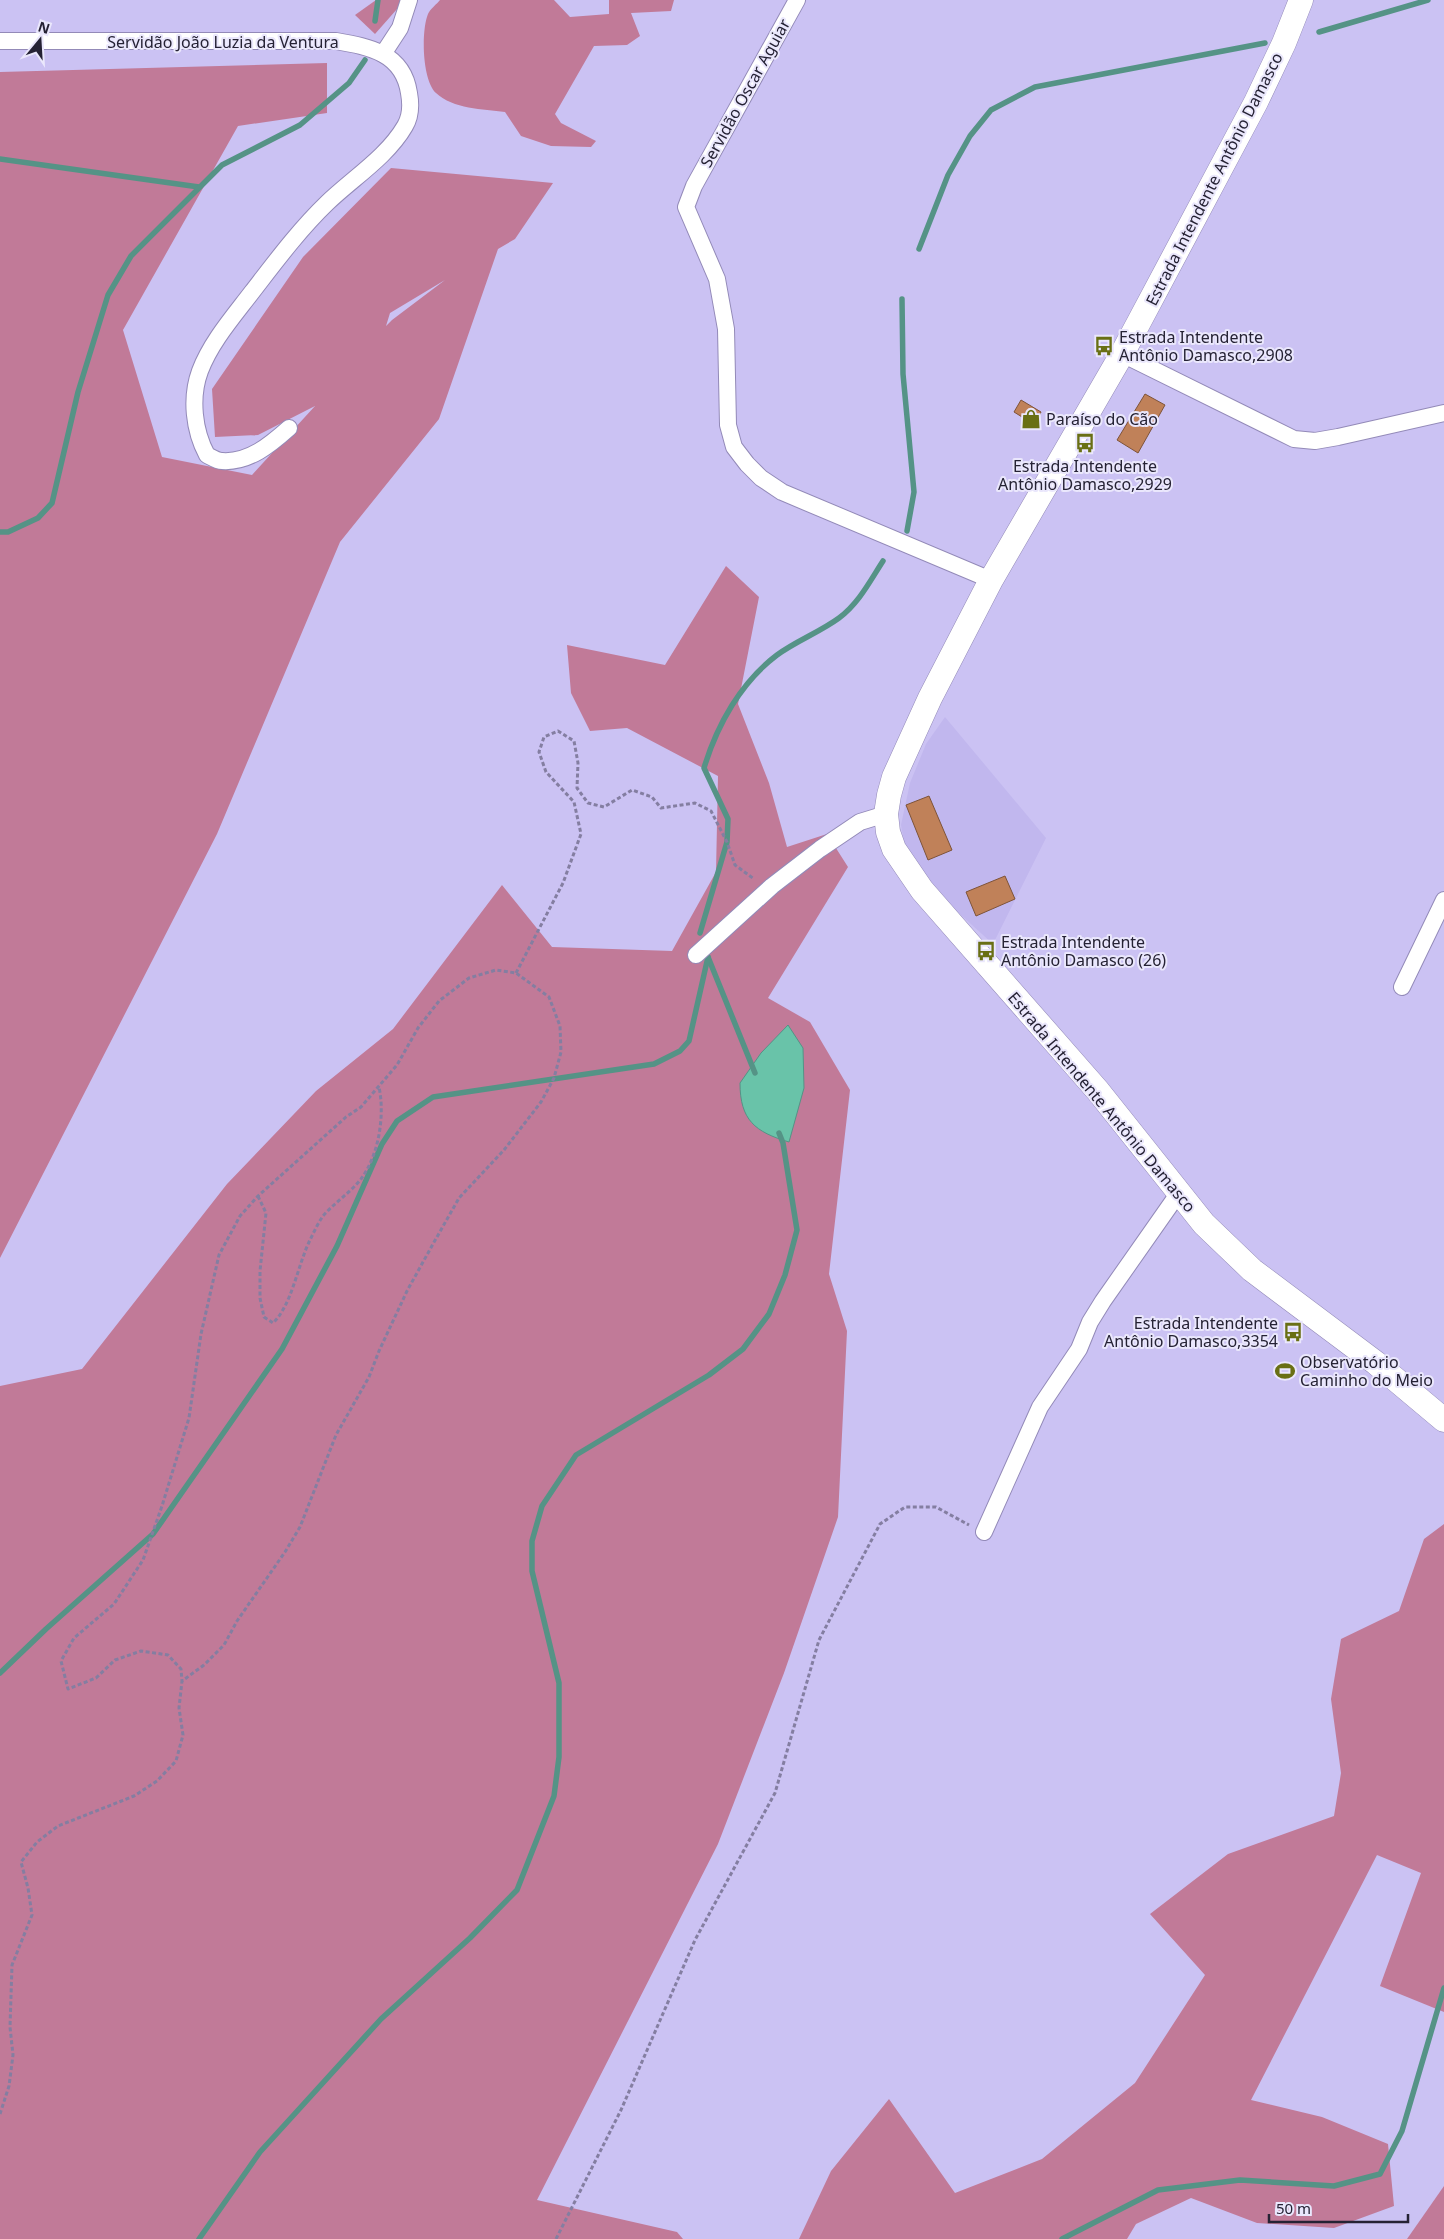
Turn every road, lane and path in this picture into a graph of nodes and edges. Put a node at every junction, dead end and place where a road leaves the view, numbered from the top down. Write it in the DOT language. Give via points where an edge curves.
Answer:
graph roads {
  1 [pos="409,0"];
  2 [pos="797,0"];
  3 [pos="1301,0"];
  4 [pos="0,41"];
  5 [pos="383,54"];
  6 [pos="1122,354"];
  7 [pos="1444,413"];
  8 [pos="289,428"];
  9 [pos="992,580"];
  10 [pos="886,814"];
  11 [pos="772,886"];
  12 [pos="1444,900"];
  13 [pos="696,955"];
  14 [pos="516,973"];
  15 [pos="1402,987"];
  16 [pos="379,1087"];
  17 [pos="1178,1194"];
  18 [pos="258,1196"];
  19 [pos="1444,1420"];
  20 [pos="984,1532"];
  21 [pos="182,1681"];
  22 [pos="0,2114"];
  23 [pos="556,2239"];
  1 -- 5 [label="street" via="400,28"];
  2 -- 9 [label="street, Servidão Oscar Aguiar" via="694,186 686,207 717,279 726,329 728,425 734,447 761,478 782,492"];
  3 -- 6 [label="main road, Estrada Intendente Antônio Damasco" via="1256,102"];
  4 -- 5 [label="street, Servidão João Luzia da Ventura" via="336,41 370,47"];
  5 -- 8 [label="street" via="398,65 407,83 411,107 406,124 395,140 290,242 230,320 200,372 194,407 198,440 207,455 221,461 246,457 267,448"];
  6 -- 7 [label="street" via="1294,439 1314,441 1338,437"];
  6 -- 9 [label="main road, Estrada Intendente Antônio Damasco"];
  9 -- 10 [label="main road, Estrada Intendente Antônio Damasco" via="908,742 894,777"];
  10 -- 11 [label="street" via="860,822 844,832"];
  10 -- 17 [label="main road, Estrada Intendente Antônio Damasco" via="894,850 906,870 1098,1091"];
  11 -- 13 [label="street"];
  11 -- 14 [label="path" via="750,877 735,865 711,811 695,803 661,808 652,797 632,790 604,806 588,803 577,788 578,763 574,741 558,731 544,737 539,752 546,772 574,802 581,834 563,883"];
  12 -- 15 [label="street"];
  14 -- 16 [label="path" via="496,970 469,978 440,1001"];
  14 -- 21 [label="path" via="548,997 560,1026 561,1052 554,1078 541,1102 504,1150 459,1198 403,1300 369,1377 336,1435 300,1526 285,1552 236,1621 224,1645"];
  16 -- 18 [label="path" via="361,1107"];
  16 -- 18 [label="path" via="382,1100 380,1127 374,1153 362,1177 323,1216 298,1266 281,1315 273,1323 264,1317 260,1298 266,1212"];
  17 -- 19 [label="main road, Estrada Intendente Antônio Damasco" via="1224,1245 1252,1270 1376,1363"];
  17 -- 20 [label="street" via="1103,1301 1079,1349 1040,1407"];
  18 -- 21 [label="path" via="240,1216 219,1255 201,1334 189,1418 143,1560 114,1604 74,1638 61,1661 68,1689 96,1678 115,1660 141,1652 168,1656 181,1669"];
  20 -- 23 [label="path" via="936,1507 905,1507 880,1524 819,1640 775,1793 695,1940 621,2110"];
  21 -- 22 [label="path" via="179,1708 183,1735 176,1761 157,1781 134,1796 58,1826 21,1862 32,1915 12,1965 10,2027 14,2055"];
}
